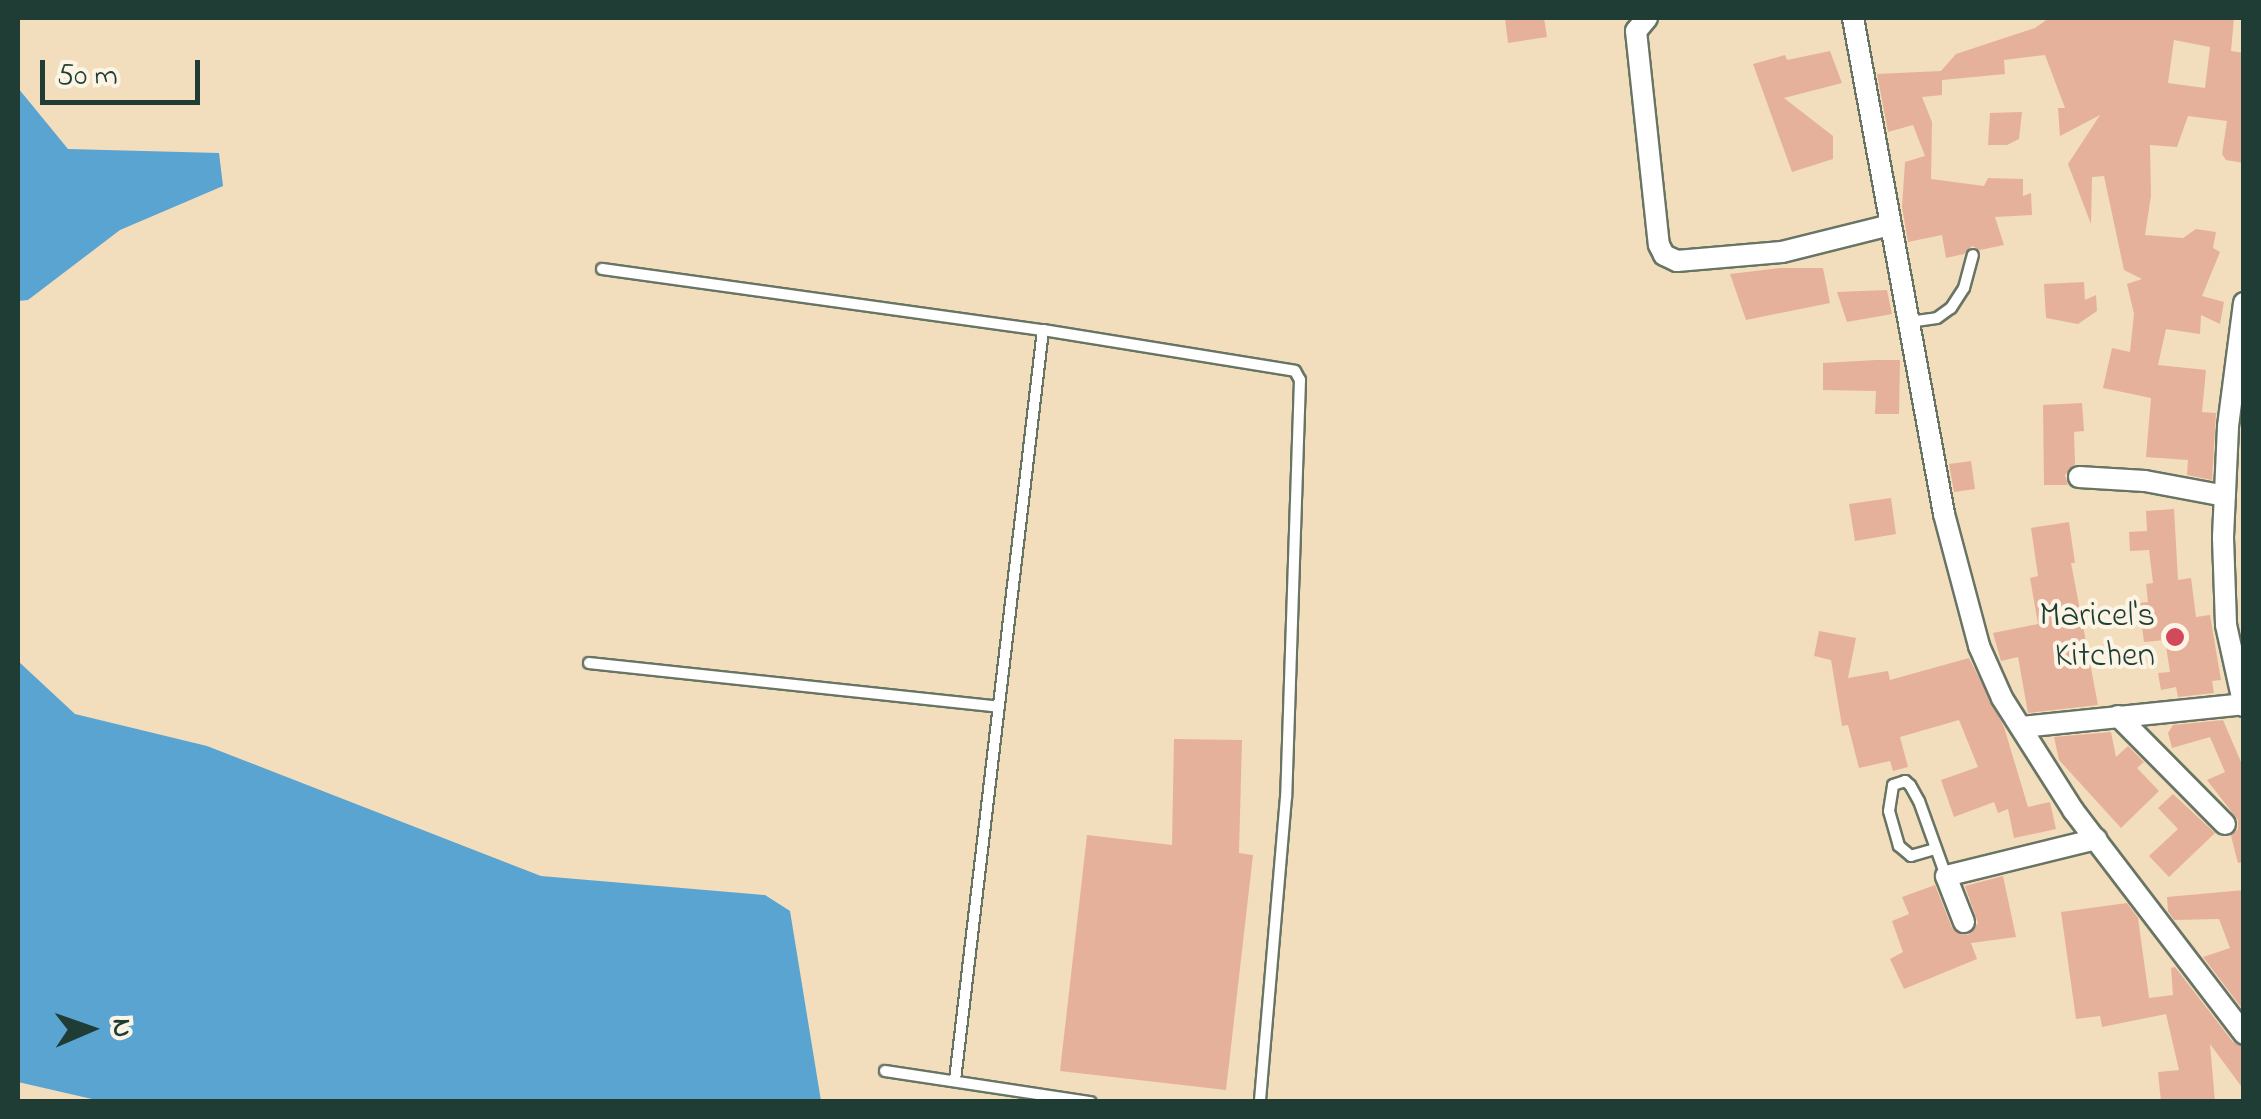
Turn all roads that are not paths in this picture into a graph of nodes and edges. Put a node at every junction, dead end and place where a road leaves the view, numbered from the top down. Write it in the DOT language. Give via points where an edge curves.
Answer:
graph roads {
  1 [pos="1646,18"];
  2 [pos="1853,18"];
  3 [pos="1890,225"];
  4 [pos="1973,255"];
  5 [pos="602,269"];
  6 [pos="2244,304"];
  7 [pos="1908,322"];
  8 [pos="1043,330"];
  9 [pos="2079,477"];
  10 [pos="2225,496"];
  11 [pos="589,663"];
  12 [pos="2243,705"];
  13 [pos="999,707"];
  14 [pos="2118,716"];
  15 [pos="2022,727"];
  16 [pos="2225,824"];
  17 [pos="2097,838"];
  18 [pos="1936,850"];
  19 [pos="1946,876"];
  20 [pos="1964,922"];
  21 [pos="2244,1034"];
  22 [pos="885,1071"];
  23 [pos="955,1080"];
  24 [pos="1091,1102"];
  25 [pos="1260,1102"];
  1 -- 3 [label="street" via="1636,31 1664,255 1677,261 1782,252"];
  2 -- 3 [label="street"];
  3 -- 7 [label="street"];
  4 -- 7 [label="lane" via="1952,308"];
  5 -- 8 [label="lane"];
  6 -- 10 [label="street"];
  7 -- 15 [label="street" via="1961,591 1979,646"];
  8 -- 13 [label="lane"];
  8 -- 25 [label="lane" via="1273,365 1295,371 1300,380 1286,797"];
  9 -- 10 [label="street"];
  10 -- 12 [label="street" via="2226,626"];
  11 -- 13 [label="lane"];
  12 -- 14 [label="street"];
  13 -- 23 [label="lane"];
  14 -- 15 [label="street"];
  14 -- 16 [label="street"];
  15 -- 17 [label="street"];
  17 -- 19 [label="street"];
  17 -- 21 [label="street"];
  18 -- 18 [label="lane" via="1911,856 1899,846 1889,811 1893,785 1910,785"];
  18 -- 19 [label="lane"];
  19 -- 20 [label="street"];
  22 -- 23 [label="lane"];
  23 -- 24 [label="lane"];
}
